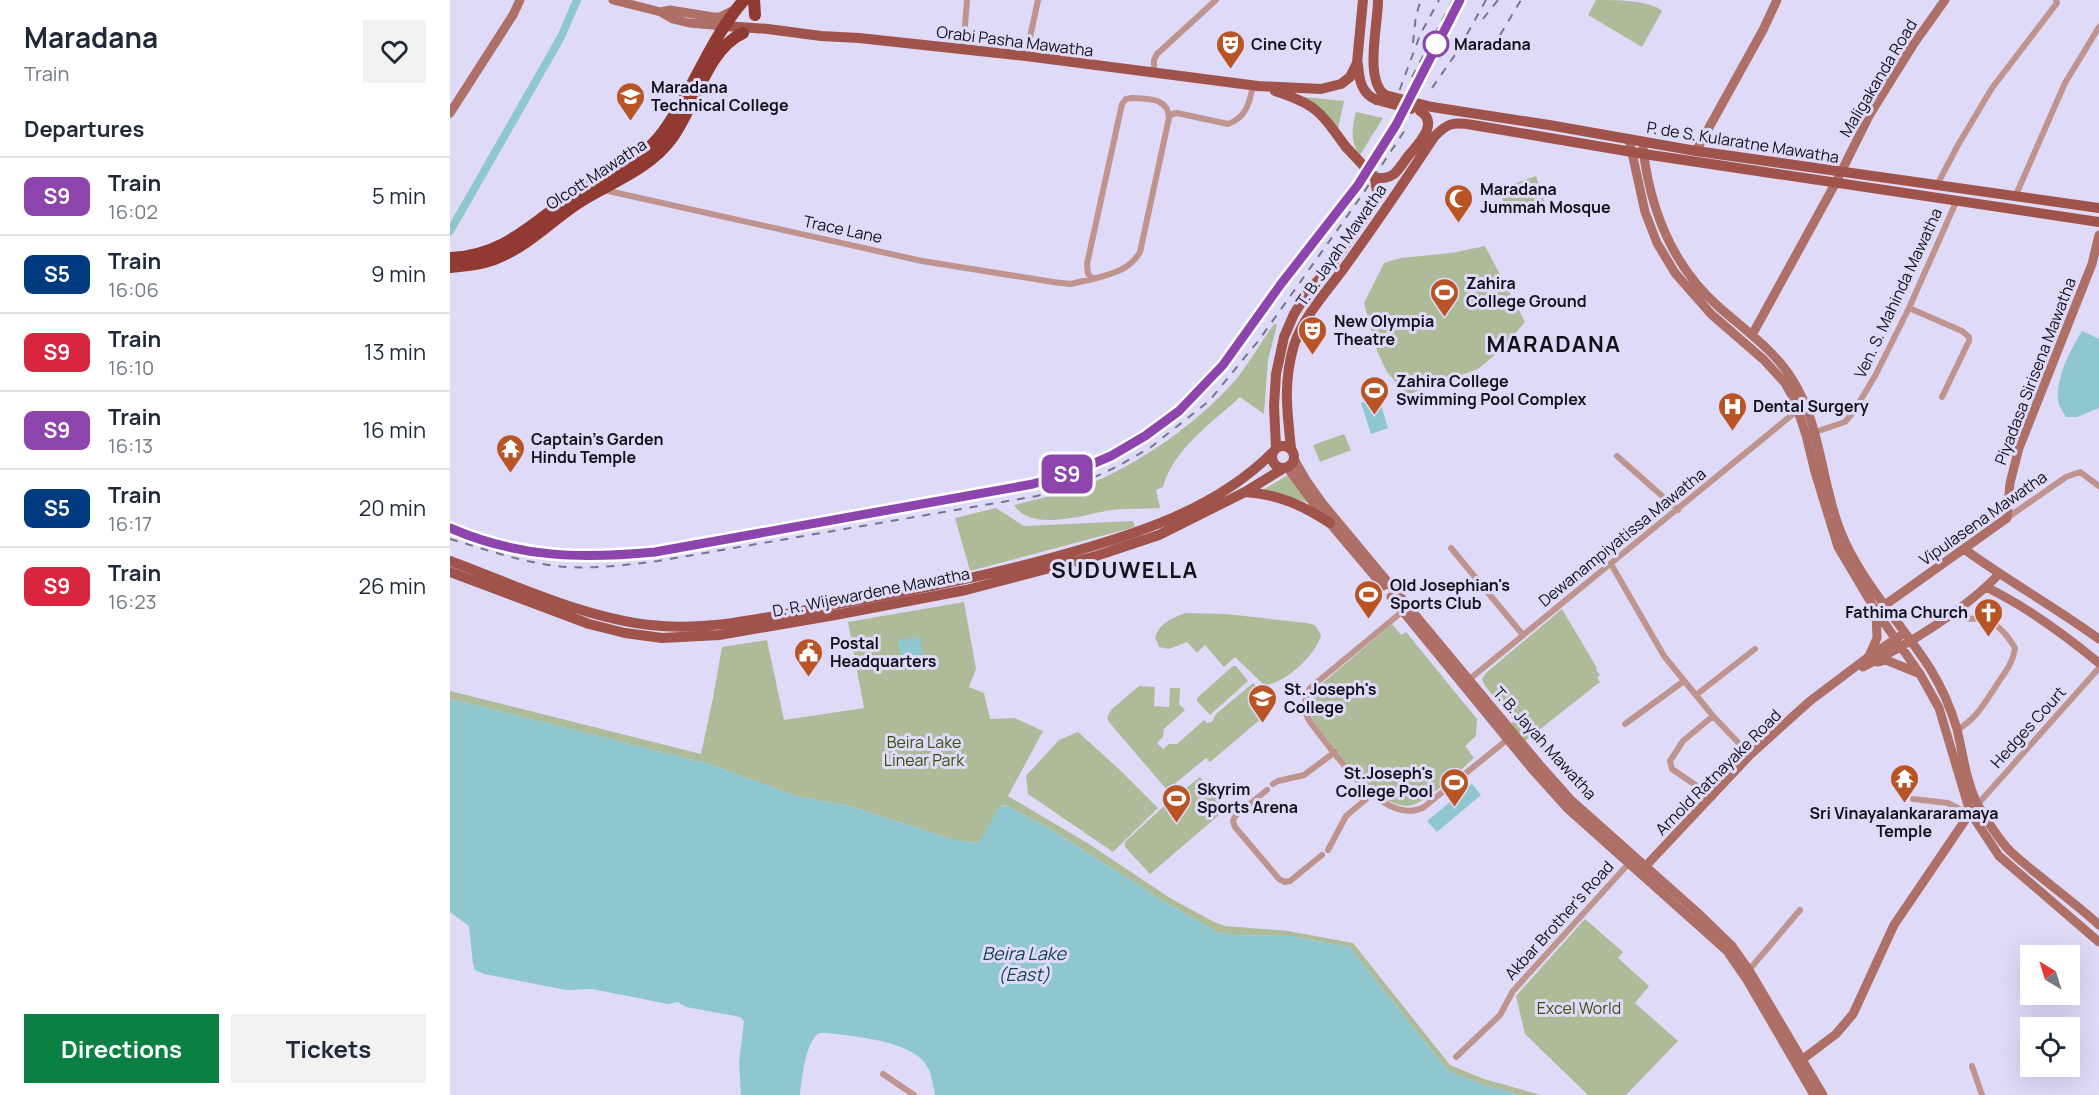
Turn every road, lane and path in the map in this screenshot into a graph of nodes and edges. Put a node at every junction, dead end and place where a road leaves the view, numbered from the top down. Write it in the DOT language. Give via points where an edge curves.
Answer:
graph roads {
  1 [pos="520,0"];
  2 [pos="613,0"];
  3 [pos="754,0"];
  4 [pos="968,0"];
  5 [pos="1038,0"];
  6 [pos="1216,0"];
  7 [pos="1363,0"];
  8 [pos="1378,0"];
  9 [pos="1778,0"];
  10 [pos="1945,0"];
  11 [pos="2056,0"];
  12 [pos="741,4"];
  13 [pos="661,12"];
  14 [pos="755,15"];
  15 [pos="689,23"];
  16 [pos="724,26"];
  17 [pos="2099,27"];
  18 [pos="768,29"];
  19 [pos="743,33"];
  20 [pos="715,38"];
  21 [pos="963,50"];
  22 [pos="1026,56"];
  23 [pos="1358,63"];
  24 [pos="1154,73"];
  25 [pos="1255,85"];
  26 [pos="1381,98"];
  27 [pos="450,113"];
  28 [pos="1170,116"];
  29 [pos="1430,135"];
  30 [pos="1629,139"];
  31 [pos="1643,142"];
  32 [pos="1631,152"];
  33 [pos="1696,152"];
  34 [pos="1644,154"];
  35 [pos="1840,172"];
  36 [pos="1375,178"];
  37 [pos="1834,184"];
  38 [pos="598,186"];
  39 [pos="1936,186"];
  40 [pos="2015,197"];
  41 [pos="1957,200"];
  42 [pos="2099,208"];
  43 [pos="2099,222"];
  44 [pos="2099,235"];
  45 [pos="450,258"];
  46 [pos="2095,265"];
  47 [pos="450,267"];
  48 [pos="1093,279"];
  49 [pos="1909,308"];
  50 [pos="1294,314"];
  51 [pos="1307,321"];
  52 [pos="1752,335"];
  53 [pos="1942,397"];
  54 [pos="1798,410"];
  55 [pos="1810,434"];
  56 [pos="1274,450"];
  57 [pos="1617,456"];
  58 [pos="1289,461"];
  59 [pos="2099,486"];
  60 [pos="1245,492"];
  61 [pos="1678,510"];
  62 [pos="2007,518"];
  63 [pos="1330,523"];
  64 [pos="1451,548"];
  65 [pos="1965,549"];
  66 [pos="1095,552"];
  67 [pos="450,561"];
  68 [pos="1611,564"];
  69 [pos="450,572"];
  70 [pos="1999,574"];
  71 [pos="964,585"];
  72 [pos="1986,587"];
  73 [pos="1885,605"];
  74 [pos="1954,610"];
  75 [pos="1403,611"];
  76 [pos="1876,611"];
  77 [pos="1905,633"];
  78 [pos="1523,634"];
  79 [pos="2099,639"];
  80 [pos="1911,641"];
  81 [pos="1898,643"];
  82 [pos="1755,649"];
  83 [pos="1868,661"];
  84 [pos="2099,663"];
  85 [pos="2099,668"];
  86 [pos="1920,674"];
  87 [pos="1684,681"];
  88 [pos="1466,682"];
  89 [pos="1696,695"];
  90 [pos="1713,716"];
  91 [pos="1626,724"];
  92 [pos="1957,730"];
  93 [pos="1508,739"];
  94 [pos="1335,752"];
  95 [pos="1750,755"];
  96 [pos="1273,784"];
  97 [pos="1266,790"];
  98 [pos="1371,795"];
  99 [pos="1713,796"];
  100 [pos="1913,799"];
  101 [pos="1978,804"];
  102 [pos="1970,813"];
  103 [pos="1328,850"];
  104 [pos="1322,855"];
  105 [pos="1632,860"];
  106 [pos="1643,869"];
  107 [pos="1800,910"];
  108 [pos="2099,926"];
  109 [pos="2099,942"];
  110 [pos="1749,970"];
  111 [pos="1456,1057"];
  112 [pos="1799,1062"];
  113 [pos="1972,1066"];
  114 [pos="883,1074"];
  115 [pos="914,1095"];
  116 [pos="1814,1095"];
  117 [pos="1823,1095"];
  118 [pos="1982,1095"];
  1 -- 27 [label="main road"];
  2 -- 13 [label="main road"];
  3 -- 14 [label="highway"];
  4 -- 21 [label="street"];
  5 -- 22 [label="street"];
  6 -- 24 [label="street" via="1157,54"];
  7 -- 23 [label="main road"];
  8 -- 26 [label="main road" via="1372,66"];
  9 -- 33 [label="main road"];
  10 -- 35 [label="main road, Maligakanda Road" via="1870,114"];
  11 -- 39 [label="street" via="1992,88"];
  12 -- 13 [label="main road" via="720,16"];
  12 -- 16 [label="highway, Olcott Mawatha"];
  13 -- 15 [label="main road"];
  14 -- 18 [label="main road"];
  15 -- 16 [label="main road"];
  15 -- 20 [label="main road" via="702,27"];
  16 -- 18 [label="main road, Orabi Pasha Mawatha"];
  16 -- 20 [label="highway, Olcott Mawatha"];
  17 -- 40 [label="street" via="2065,83"];
  18 -- 19 [label="main road, Orabi Pasha Mawatha"];
  18 -- 21 [label="main road, Orabi Pasha Mawatha"];
  19 -- 38 [label="highway, Olcott Mawatha" via="716,57 683,122 666,146 638,169"];
  20 -- 38 [label="highway, Olcott Mawatha" via="660,136 638,158"];
  21 -- 22 [label="main road, Orabi Pasha Mawatha"];
  22 -- 24 [label="main road, Orabi Pasha Mawatha"];
  23 -- 25 [label="main road" via="1341,84 1321,89"];
  23 -- 26 [label="main road" via="1364,91 1368,97"];
  24 -- 25 [label="main road, Orabi Pasha Mawatha"];
  25 -- 28 [label="street" via="1243,116 1228,124 1177,113"];
  25 -- 36 [label="main road, bridge" via="1299,98 1315,108"];
  26 -- 29 [label="main road, bridge" via="1424,114"];
  26 -- 30 [label="main road, P. de S. Kularatne Mawatha, bridge"];
  28 -- 48 [label="street" via="1140,252 1127,267"];
  28 -- 48 [label="street" via="1167,106 1158,100 1124,101 1087,264"];
  29 -- 32 [label="main road, P. de S. Kularatne Mawatha" via="1458,123"];
  29 -- 36 [label="main road" via="1395,174"];
  29 -- 51 [label="main road, T. B. Jayah Mawatha"];
  30 -- 31 [label="main road, P. de S. Kularatne Mawatha"];
  30 -- 32 [label="main road"];
  31 -- 33 [label="main road, P. de S. Kularatne Mawatha"];
  31 -- 34 [label="main road"];
  32 -- 34 [label="main road, P. de S. Kularatne Mawatha"];
  32 -- 54 [label="main road" via="1645,212 1675,273 1711,314 1778,375"];
  33 -- 35 [label="main road, P. de S. Kularatne Mawatha"];
  34 -- 37 [label="main road, P. de S. Kularatne Mawatha"];
  34 -- 52 [label="main road" via="1657,215 1668,241 1690,276 1717,306"];
  35 -- 37 [label="main road, Maligakanda Road"];
  35 -- 39 [label="main road, P. de S. Kularatne Mawatha"];
  36 -- 50 [label="main road, T. B. Jayah Mawatha" via="1374,204"];
  37 -- 41 [label="main road, P. de S. Kularatne Mawatha"];
  37 -- 52 [label="main road, Maligakanda Road"];
  38 -- 45 [label="highway, Olcott Mawatha" via="571,197 508,243 481,254"];
  38 -- 47 [label="highway, Olcott Mawatha" via="506,254"];
  38 -- 48 [label="street, Trace Lane" via="922,261 1053,282 1082,283"];
  39 -- 40 [label="main road, P. de S. Kularatne Mawatha"];
  40 -- 42 [label="main road, P. de S. Kularatne Mawatha"];
  41 -- 43 [label="main road, P. de S. Kularatne Mawatha"];
  41 -- 49 [label="street, Ven. S. Mahinda Mawatha"];
  44 -- 46 [label="main road, Piyadasa Sirisena Mawatha"];
  46 -- 62 [label="main road, Piyadasa Sirisena Mawatha" via="2019,447"];
  49 -- 53 [label="street" via="1969,337"];
  49 -- 55 [label="street, Ven. S. Mahinda Mawatha" via="1854,411 1845,422"];
  50 -- 51 [label="main road"];
  50 -- 56 [label="main road, T. B. Jayah Mawatha" via="1276,374"];
  51 -- 58 [label="main road, T. B. Jayah Mawatha" via="1295,341 1289,364"];
  52 -- 55 [label="main road" via="1793,380"];
  54 -- 55 [label="main road"];
  54 -- 61 [label="street, Dewanampiyatissa Mawatha"];
  55 -- 73 [label="main road" via="1840,530"];
  55 -- 76 [label="main road" via="1815,472 1838,547"];
  56 -- 58 [label="main road" via="1284,445"];
  56 -- 58 [label="main road" via="1273,462 1280,467"];
  56 -- 66 [label="main road, D. R. Wijewardene Mawatha" via="1254,471 1193,508"];
  57 -- 61 [label="street"];
  58 -- 60 [label="main road, D. R. Wijewardene Mawatha"];
  58 -- 63 [label="main road, T. B. Jayah Mawatha"];
  58 -- 88 [label="main road, T. B. Jayah Mawatha"];
  59 -- 62 [label="street, Vipulasena Mawatha" via="2080,472 2073,474"];
  60 -- 63 [label="main road" via="1294,501"];
  60 -- 66 [label="main road, D. R. Wijewardene Mawatha" via="1159,535"];
  61 -- 68 [label="street, Dewanampiyatissa Mawatha"];
  62 -- 65 [label="main road, Vipulasena Mawatha"];
  63 -- 75 [label="main road, T. B. Jayah Mawatha"];
  64 -- 78 [label="street"];
  65 -- 70 [label="main road"];
  65 -- 73 [label="main road, Vipulasena Mawatha"];
  66 -- 71 [label="main road, D. R. Wijewardene Mawatha"];
  67 -- 71 [label="main road, D. R. Wijewardene Mawatha" via="594,614 661,627 730,623"];
  68 -- 78 [label="street, Dewanampiyatissa Mawatha"];
  68 -- 87 [label="street" via="1664,656"];
  69 -- 71 [label="main road, D. R. Wijewardene Mawatha" via="589,624 662,638 719,635"];
  70 -- 72 [label="main road, Arnold Ratnayake Road"];
  70 -- 79 [label="main road"];
  72 -- 74 [label="main road, Arnold Ratnayake Road"];
  72 -- 84 [label="main road" via="2012,600"];
  73 -- 76 [label="main road, Vipulasena Mawatha"];
  73 -- 77 [label="main road"];
  74 -- 80 [label="main road, Arnold Ratnayake Road"];
  74 -- 92 [label="street" via="1963,619 1983,619 1997,625 2015,648 2014,661 1988,701"];
  75 -- 88 [label="main road, T. B. Jayah Mawatha"];
  75 -- 94 [label="street" via="1310,688 1305,697 1306,716"];
  76 -- 81 [label="main road"];
  76 -- 83 [label="main road" via="1877,638"];
  77 -- 80 [label="main road"];
  77 -- 81 [label="main road, Arnold Ratnayake Road"];
  78 -- 88 [label="street, Dewanampiyatissa Mawatha"];
  80 -- 81 [label="main road, Arnold Ratnayake Road"];
  80 -- 92 [label="main road" via="1944,694"];
  81 -- 83 [label="main road, Arnold Ratnayake Road"];
  81 -- 86 [label="main road"];
  82 -- 89 [label="street"];
  83 -- 86 [label="main road" via="1886,660"];
  83 -- 95 [label="main road, Arnold Ratnayake Road" via="1810,701"];
  85 -- 101 [label="street, Hedges Court"];
  86 -- 102 [label="main road" via="1939,708"];
  87 -- 89 [label="street"];
  87 -- 91 [label="street"];
  88 -- 93 [label="main road, T. B. Jayah Mawatha"];
  88 -- 105 [label="main road, T. B. Jayah Mawatha" via="1570,799"];
  89 -- 90 [label="street"];
  90 -- 95 [label="street"];
  90 -- 99 [label="street" via="1683,741 1670,761 1672,768"];
  92 -- 101 [label="main road"];
  93 -- 98 [label="street" via="1416,812 1398,810"];
  93 -- 105 [label="main road, T. B. Jayah Mawatha" via="1568,809"];
  94 -- 96 [label="street" via="1305,775"];
  94 -- 98 [label="street"];
  95 -- 99 [label="main road, Arnold Ratnayake Road"];
  97 -- 104 [label="street" via="1235,816 1234,827 1285,882"];
  98 -- 103 [label="street" via="1346,816"];
  99 -- 106 [label="main road, Arnold Ratnayake Road"];
  100 -- 102 [label="street" via="1948,803"];
  101 -- 102 [label="main road"];
  101 -- 108 [label="main road" via="2008,849"];
  102 -- 109 [label="main road" via="1999,856"];
  102 -- 112 [label="main road" via="1894,925 1853,1014 1836,1034"];
  105 -- 106 [label="main road, T. B. Jayah Mawatha"];
  105 -- 111 [label="street, Akbar Brother's Road" via="1513,991 1500,1015"];
  106 -- 110 [label="main road, T. B. Jayah Mawatha" via="1724,937"];
  106 -- 112 [label="main road, T. B. Jayah Mawatha" via="1727,951"];
  107 -- 110 [label="street"];
  110 -- 112 [label="main road, T. B. Jayah Mawatha"];
  112 -- 116 [label="main road, T. B. Jayah Mawatha"];
  112 -- 117 [label="main road, T. B. Jayah Mawatha"];
  113 -- 118 [label="street"];
  114 -- 115 [label="street"];
}
